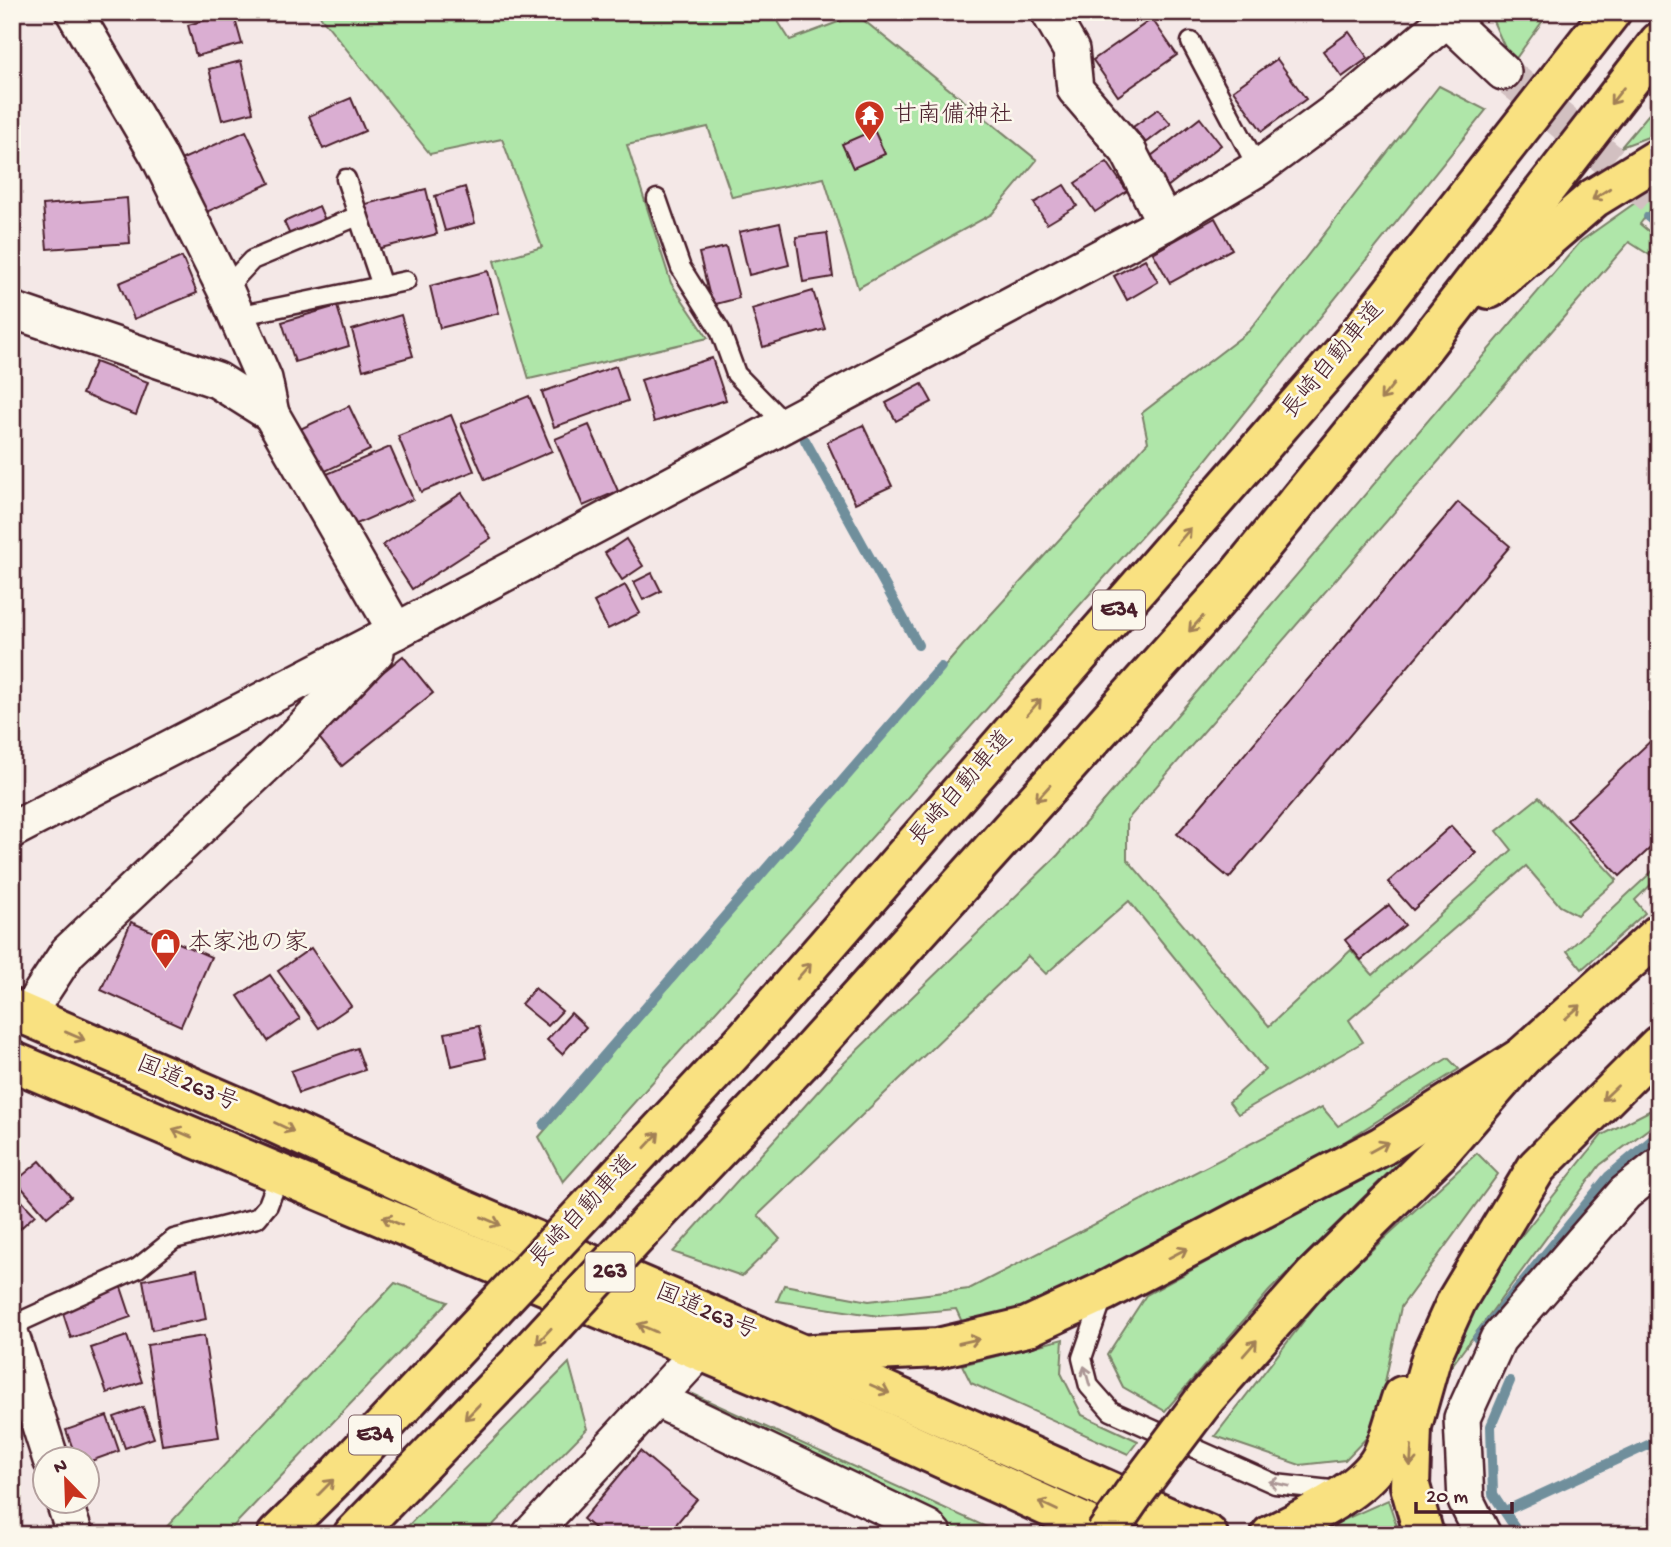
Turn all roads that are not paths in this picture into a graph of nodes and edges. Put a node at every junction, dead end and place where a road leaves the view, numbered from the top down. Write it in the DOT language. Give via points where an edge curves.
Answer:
graph roads {
  1 [pos="74,12"];
  2 [pos="1048,12"];
  3 [pos="1588,12"];
  4 [pos="1611,12"];
  5 [pos="1448,16"];
  6 [pos="1191,42"];
  7 [pos="1659,42"];
  8 [pos="1503,72"];
  9 [pos="1659,158"];
  10 [pos="1258,168"];
  11 [pos="346,179"];
  12 [pos="657,199"];
  13 [pos="358,216"];
  14 [pos="1165,223"];
  15 [pos="406,281"];
  16 [pos="382,286"];
  17 [pos="231,302"];
  18 [pos="12,310"];
  19 [pos="1355,339"];
  20 [pos="1425,345"];
  21 [pos="271,414"];
  22 [pos="786,425"];
  23 [pos="396,631"];
  24 [pos="12,830"];
  25 [pos="1659,934"];
  26 [pos="19,1012"];
  27 [pos="1659,1045"];
  28 [pos="1522,1057"];
  29 [pos="12,1061"];
  30 [pos="1659,1166"];
  31 [pos="1537,1167"];
  32 [pos="280,1174"];
  33 [pos="1105,1291"];
  34 [pos="13,1337"];
  35 [pos="701,1350"];
  36 [pos="804,1355"];
  37 [pos="656,1399"];
  38 [pos="47,1446"];
  39 [pos="1347,1492"];
  40 [pos="69,1516"];
  41 [pos="75,1535"];
  42 [pos="277,1535"];
  43 [pos="353,1535"];
  44 [pos="530,1535"];
  45 [pos="934,1535"];
  46 [pos="1108,1535"];
  47 [pos="1208,1535"];
  48 [pos="1271,1535"];
  49 [pos="1424,1535"];
  50 [pos="1483,1535"];
  1 -- 17 [label="street" via="158,155"];
  2 -- 14 [label="street" via="1071,50 1075,89 1128,151"];
  3 -- 19 [label="highway"];
  4 -- 19 [label="highway, 長崎自動車道 / E34"];
  5 -- 8 [label="street"];
  5 -- 10 [label="street" via="1356,96"];
  6 -- 10 [label="lane"];
  7 -- 20 [label="highway, E34, one-way"];
  9 -- 20 [label="highway, one-way" via="1594,198"];
  10 -- 14 [label="street"];
  11 -- 13 [label="lane"];
  12 -- 22 [label="lane" via="681,268 720,330 736,374"];
  13 -- 16 [label="lane"];
  13 -- 17 [label="lane" via="252,260"];
  14 -- 22 [label="street"];
  15 -- 16 [label="lane"];
  16 -- 17 [label="lane"];
  17 -- 21 [label="street" via="264,379"];
  18 -- 21 [label="street" via="217,380"];
  42 -- 19 [label="highway, 長崎自動車道 / E34, one-way, bridge" via="745,1038"];
  20 -- 43 [label="highway, E34, one-way, bridge" via="1224,592 799,1065"];
  21 -- 23 [label="street"];
  22 -- 23 [label="street"];
  23 -- 24 [label="street"];
  23 -- 26 [label="street" via="291,741 68,952"];
  28 -- 25 [label="highway, one-way"];
  26 -- 36 [label="highway, 国道263号 / 263, one-way"];
  27 -- 31 [label="highway, one-way"];
  33 -- 28 [label="highway, one-way" via="1382,1146"];
  46 -- 28 [label="highway, one-way, bridge" via="1205,1399 1313,1277 1438,1154"];
  32 -- 29 [label="highway, 国道263号 / 263, one-way"];
  30 -- 50 [label="street" via="1625,1193 1498,1339 1462,1418 1466,1501"];
  31 -- 39 [label="highway" via="1437,1306 1381,1458"];
  31 -- 49 [label="highway, one-way" via="1457,1300 1432,1356 1412,1426 1410,1486"];
  32 -- 34 [label="lane" via="268,1205 257,1218 174,1240 138,1268 22,1321"];
  35 -- 32 [label="highway, 国道263号 / 263, one-way"];
  36 -- 33 [label="highway, one-way" via="938,1348 1027,1327"];
  39 -- 33 [label="lane, one-way" via="1275,1485 1111,1411 1089,1386 1082,1358"];
  34 -- 38 [label="street"];
  35 -- 37 [label="street"];
  46 -- 35 [label="highway, 国道263号 / 263, one-way"];
  36 -- 47 [label="highway, 国道263号 / 263, one-way"];
  37 -- 44 [label="street"];
  37 -- 45 [label="street" via="928,1528"];
  39 -- 48 [label="highway"];
  40 -- 41 [label="street"];
}
